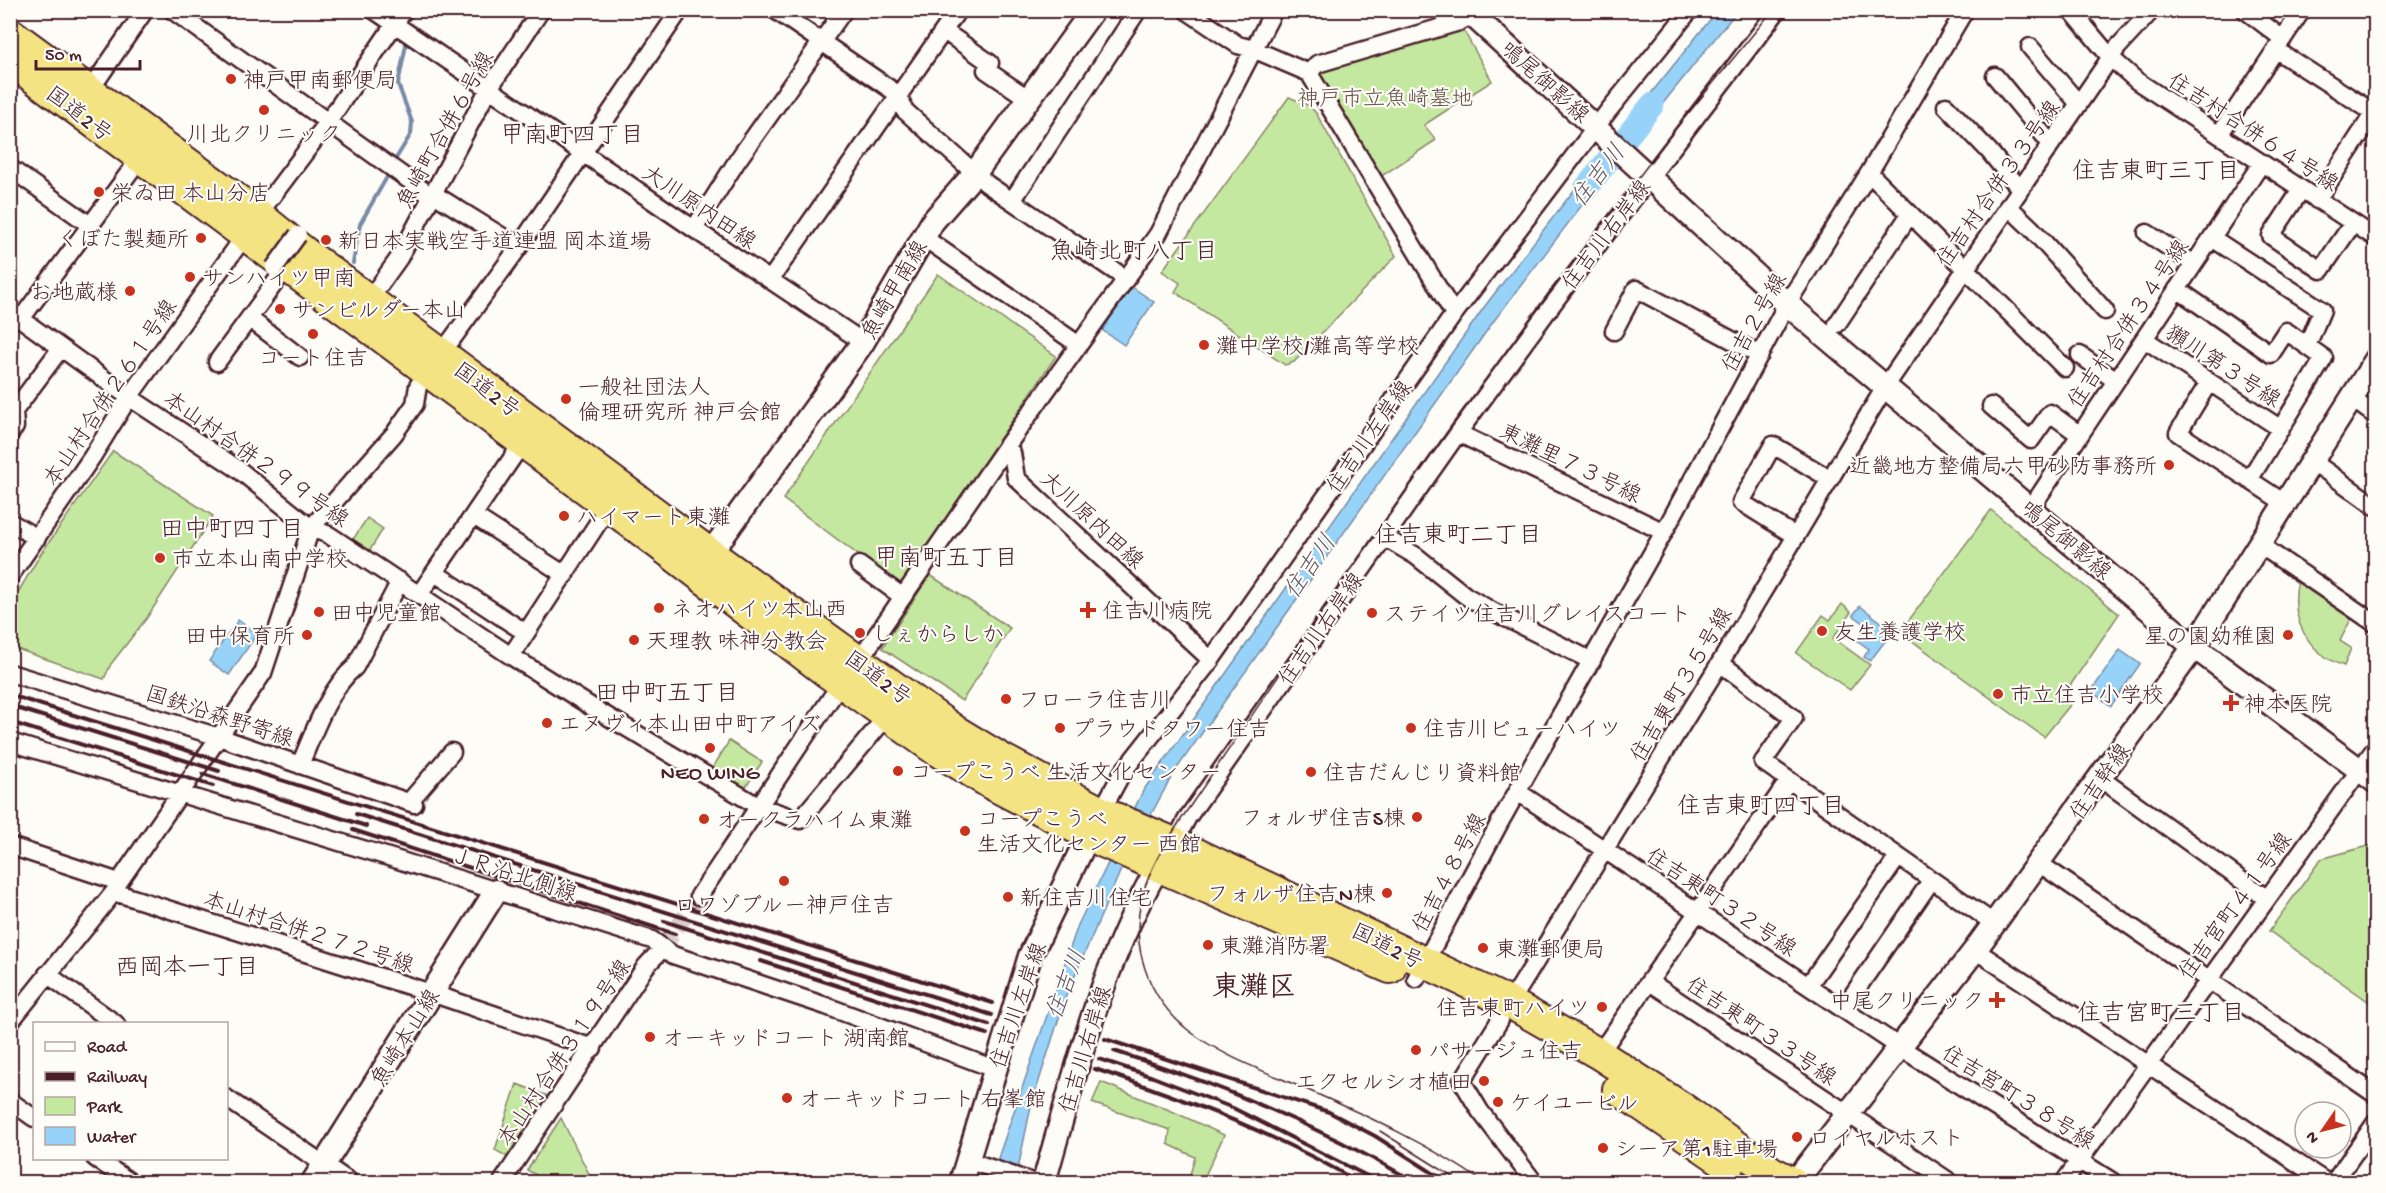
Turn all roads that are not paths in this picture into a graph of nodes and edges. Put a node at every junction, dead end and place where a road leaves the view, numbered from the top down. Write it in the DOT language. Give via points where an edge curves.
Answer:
graph roads {
  1 [pos="145,10"];
  2 [pos="172,10"];
  3 [pos="374,10"];
  4 [pos="541,10"];
  5 [pos="680,10"];
  6 [pos="775,10"];
  7 [pos="843,10"];
  8 [pos="958,10"];
  9 [pos="1093,10"];
  10 [pos="1138,10"];
  11 [pos="1186,10"];
  12 [pos="1274,10"];
  13 [pos="1690,10"];
  14 [pos="1778,10"];
  15 [pos="1965,10"];
  16 [pos="2071,10"];
  17 [pos="2152,10"];
  18 [pos="2245,10"];
  19 [pos="2302,10"];
  20 [pos="1470,13"];
  21 [pos="399,17"];
  22 [pos="944,31"];
  23 [pos="10,33"];
  24 [pos="821,41"];
  25 [pos="2280,44"];
  26 [pos="2030,47"];
  27 [pos="1253,49"];
  28 [pos="2111,58"];
  29 [pos="10,60"];
  30 [pos="1309,72"];
  31 [pos="1995,76"];
  32 [pos="488,90"];
  33 [pos="899,95"];
  34 [pos="1029,99"];
  35 [pos="83,100"];
  36 [pos="2079,104"];
  37 [pos="1946,106"];
  38 [pos="2375,113"];
  39 [pos="328,122"];
  40 [pos="1597,127"];
  41 [pos="2219,135"];
  42 [pos="2051,144"];
  43 [pos="583,154"];
  44 [pos="140,158"];
  45 [pos="2261,164"];
  46 [pos="12,169"];
  47 [pos="1642,170"];
  48 [pos="975,173"];
  49 [pos="1869,173"];
  50 [pos="2020,189"];
  51 [pos="2301,189"];
  52 [pos="432,193"];
  53 [pos="2317,200"];
  54 [pos="1012,201"];
  55 [pos="2008,206"];
  56 [pos="1910,214"];
  57 [pos="2353,224"];
  58 [pos="90,225"];
  59 [pos="252,225"];
  60 [pos="694,229"];
  61 [pos="2147,233"];
  62 [pos="298,235"];
  63 [pos="924,237"];
  64 [pos="2212,238"];
  65 [pos="2376,238"];
  66 [pos="519,247"];
  67 [pos="2194,264"];
  68 [pos="281,266"];
  69 [pos="1964,269"];
  70 [pos="1125,278"];
  71 [pos="770,280"];
  72 [pos="2177,289"];
  73 [pos="369,300"];
  74 [pos="1787,304"];
  75 [pos="2105,311"];
  76 [pos="1454,314"];
  77 [pos="16,315"];
  78 [pos="250,319"];
  79 [pos="1837,324"];
  80 [pos="1614,331"];
  81 [pos="2144,339"];
  82 [pos="863,342"];
  83 [pos="1079,345"];
  84 [pos="2307,346"];
  85 [pos="62,348"];
  86 [pos="1760,355"];
  87 [pos="2080,356"];
  88 [pos="300,357"];
  89 [pos="2376,360"];
  90 [pos="218,362"];
  91 [pos="435,363"];
  92 [pos="2065,368"];
  93 [pos="2116,381"];
  94 [pos="2209,382"];
  95 [pos="1885,387"];
  96 [pos="129,397"];
  97 [pos="2351,398"];
  98 [pos="1990,406"];
  99 [pos="2376,416"];
  100 [pos="2281,429"];
  101 [pos="10,432"];
  102 [pos="1458,433"];
  103 [pos="2080,435"];
  104 [pos="523,442"];
  105 [pos="1006,447"];
  106 [pos="2312,461"];
  107 [pos="1830,479"];
  108 [pos="2249,480"];
  109 [pos="2286,504"];
  110 [pos="609,506"];
  111 [pos="2376,507"];
  112 [pos="2031,508"];
  113 [pos="474,516"];
  114 [pos="10,522"];
  115 [pos="312,528"];
  116 [pos="1664,532"];
  117 [pos="1796,536"];
  118 [pos="1384,537"];
  119 [pos="37,538"];
  120 [pos="2260,544"];
  121 [pos="703,563"];
  122 [pos="859,564"];
  123 [pos="435,573"];
  124 [pos="565,574"];
  125 [pos="10,576"];
  126 [pos="400,581"];
  127 [pos="419,595"];
  128 [pos="903,597"];
  129 [pos="2376,624"];
  130 [pos="526,633"];
  131 [pos="2194,647"];
  132 [pos="867,649"];
  133 [pos="510,656"];
  134 [pos="1211,660"];
  135 [pos="1592,661"];
  136 [pos="1720,663"];
  137 [pos="10,673"];
  138 [pos="833,695"];
  139 [pos="887,716"];
  140 [pos="219,737"];
  141 [pos="10,742"];
  142 [pos="2376,747"];
  143 [pos="452,752"];
  144 [pos="300,765"];
  145 [pos="2367,776"];
  146 [pos="2100,778"];
  147 [pos="1789,780"];
  148 [pos="1518,792"];
  149 [pos="179,795"];
  150 [pos="758,806"];
  151 [pos="1102,826"];
  152 [pos="10,846"];
  153 [pos="1606,849"];
  154 [pos="1158,851"];
  155 [pos="1898,857"];
  156 [pos="2040,864"];
  157 [pos="1931,881"];
  158 [pos="116,887"];
  159 [pos="496,891"];
  160 [pos="699,896"];
  161 [pos="2266,898"];
  162 [pos="1698,913"];
  163 [pos="1995,924"];
  164 [pos="663,948"];
  165 [pos="1976,950"];
  166 [pos="1420,971"];
  167 [pos="47,974"];
  168 [pos="2209,979"];
  169 [pos="1650,982"];
  170 [pos="1808,986"];
  171 [pos="431,993"];
  172 [pos="1843,1010"];
  173 [pos="1505,1012"];
  174 [pos="10,1022"];
  175 [pos="116,1022"];
  176 [pos="593,1048"];
  177 [pos="1901,1048"];
  178 [pos="1599,1054"];
  179 [pos="2148,1064"];
  180 [pos="995,1069"];
  181 [pos="2376,1095"];
  182 [pos="228,1100"];
  183 [pos="10,1101"];
  184 [pos="1849,1115"];
  185 [pos="33,1117"];
  186 [pos="2376,1122"];
  187 [pos="98,1160"];
  188 [pos="2080,1160"];
  189 [pos="975,1163"];
  190 [pos="319,1174"];
  191 [pos="130,1182"];
  192 [pos="350,1182"];
  193 [pos="502,1182"];
  194 [pos="961,1182"];
  195 [pos="1035,1182"];
  196 [pos="1534,1182"];
  197 [pos="1755,1182"];
  198 [pos="1793,1182"];
  199 [pos="1950,1182"];
  200 [pos="2064,1182"];
  201 [pos="2113,1182"];
  202 [pos="2326,1182"];
  203 [pos="2334,1182"];
  1 -- 35 [label="street"];
  2 -- 39 [label="street"];
  3 -- 21 [label="street, 大川原内田線"];
  4 -- 32 [label="street, 魚崎町合併６号線"];
  5 -- 43 [label="street"];
  6 -- 24 [label="street"];
  7 -- 24 [label="street"];
  8 -- 22 [label="street"];
  9 -- 34 [label="street, 魚崎甲南線"];
  10 -- 54 [label="street"];
  11 -- 27 [label="street" via="1238,45"];
  12 -- 27 [label="street"];
  13 -- 40 [label="street, 住吉川左岸線"];
  14 -- 47 [label="street, 住吉川右岸線"];
  15 -- 49 [label="street, 住吉２号線"];
  16 -- 28 [label="street, 住吉村合併６４号線"];
  17 -- 28 [label="street, 住吉村合併３３号線"];
  18 -- 25 [label="street"];
  19 -- 25 [label="street"];
  20 -- 30 [label="street" via="1459,22 1317,63"];
  20 -- 40 [label="street, 鳴尾御影線"];
  21 -- 32 [label="street, 大川原内田線"];
  21 -- 39 [label="street, 本山村合併２６１号線"];
  22 -- 33 [label="street"];
  22 -- 34 [label="street" via="990,63 986,69"];
  23 -- 35 [label="highway, 国道2号"];
  24 -- 33 [label="street"];
  24 -- 60 [label="street"];
  25 -- 38 [label="street"];
  25 -- 41 [label="street"];
  26 -- 36 [label="street"];
  27 -- 30 [label="street"];
  27 -- 70 [label="street" via="1158,234"];
  28 -- 36 [label="street, 住吉村合併３３号線"];
  28 -- 41 [label="street, 住吉村合併６４号線" via="2137,81"];
  29 -- 35 [label="highway, 国道2号"];
  30 -- 76 [label="street"];
  31 -- 42 [label="street"];
  32 -- 43 [label="street, 大川原内田線"];
  32 -- 52 [label="street, 魚崎町合併６号線"];
  33 -- 48 [label="street" via="904,110"];
  33 -- 71 [label="street"];
  34 -- 48 [label="street, 魚崎甲南線"];
  35 -- 44 [label="highway, 国道2号"];
  35 -- 59 [label="highway, 国道2号"];
  36 -- 42 [label="street, 住吉村合併３３号線"];
  37 -- 50 [label="street"];
  38 -- 53 [label="street"];
  39 -- 52 [label="street"];
  39 -- 59 [label="street, 本山村合併２６１号線"];
  40 -- 47 [label="street, 鳴尾御影線"];
  40 -- 76 [label="street, 住吉川左岸線"];
  41 -- 45 [label="street, 住吉村合併６４号線"];
  42 -- 50 [label="street, 住吉村合併３３号線"];
  43 -- 60 [label="street, 大川原内田線"];
  43 -- 66 [label="street"];
  44 -- 58 [label="street"];
  44 -- 59 [label="highway, 国道2号"];
  45 -- 51 [label="street, 住吉村合併６４号線"];
  45 -- 64 [label="street, 住吉村合併３４号線"];
  46 -- 58 [label="street"];
  47 -- 74 [label="street, 鳴尾御影線"];
  47 -- 102 [label="street, 住吉川右岸線"];
  48 -- 54 [label="street"];
  48 -- 63 [label="street, 魚崎甲南線"];
  49 -- 56 [label="street"];
  49 -- 74 [label="street, 住吉２号線"];
  50 -- 55 [label="street, 住吉村合併３３号線"];
  51 -- 53 [label="street, 住吉村合併６４号線"];
  51 -- 57 [label="street" via="2271,236 2321,270"];
  52 -- 66 [label="street"];
  52 -- 73 [label="street, 魚崎町合併６号線" via="399,258"];
  53 -- 57 [label="street, 住吉村合併６４号線"];
  54 -- 70 [label="street"];
  55 -- 69 [label="street, 住吉村合併３３号線"];
  55 -- 75 [label="street"];
  56 -- 69 [label="street"];
  56 -- 79 [label="street"];
  57 -- 65 [label="street, 住吉村合併６４号線"];
  58 -- 77 [label="street"];
  59 -- 68 [label="highway, 国道2号"];
  59 -- 73 [label="highway, 国道2号"];
  59 -- 96 [label="street, 本山村合併２６１号線"];
  60 -- 71 [label="street, 大川原内田線"];
  61 -- 67 [label="street"];
  62 -- 68 [label="street, bridge"];
  63 -- 82 [label="street, 魚崎甲南線"];
  63 -- 83 [label="street"];
  64 -- 67 [label="street, 住吉村合併３４号線"];
  64 -- 84 [label="street" via="2322,310"];
  66 -- 91 [label="street"];
  67 -- 72 [label="street, 住吉村合併３４号線"];
  68 -- 78 [label="street"];
  68 -- 91 [label="highway, 国道2号"];
  69 -- 92 [label="street"];
  69 -- 95 [label="street, 住吉村合併３３号線"];
  70 -- 83 [label="street"];
  71 -- 82 [label="street, 大川原内田線"];
  72 -- 81 [label="street, 住吉村合併３４号線"];
  72 -- 84 [label="street" via="2271,354 2286,331"];
  73 -- 91 [label="highway, 国道2号"];
  74 -- 86 [label="street, 住吉２号線"];
  74 -- 95 [label="street, 鳴尾御影線"];
  76 -- 134 [label="street, 住吉川左岸線"];
  77 -- 85 [label="street, 本山村合併２９９号線"];
  78 -- 88 [label="street"];
  78 -- 90 [label="street"];
  80 -- 86 [label="street" via="1636,289"];
  81 -- 93 [label="street, 住吉村合併３４号線"];
  81 -- 94 [label="street, 獺川第３号線"];
  82 -- 121 [label="street, 魚崎甲南線"];
  83 -- 105 [label="street"];
  84 -- 100 [label="street" via="2324,358"];
  85 -- 96 [label="street, 本山村合併２９９号線"];
  85 -- 101 [label="street" via="14,411 15,427"];
  86 -- 116 [label="street, 住吉２号線"];
  87 -- 93 [label="street"];
  89 -- 97 [label="street, 住吉幹線"];
  91 -- 104 [label="highway, 国道2号"];
  91 -- 115 [label="street" via="418,386 415,404 394,434"];
  91 -- 121 [label="highway, 国道2号"];
  93 -- 103 [label="street, 住吉村合併３４号線"];
  94 -- 100 [label="street, 獺川第３号線"];
  94 -- 108 [label="street" via="2178,433"];
  95 -- 107 [label="street, 住吉東町３５号線"];
  95 -- 112 [label="street, 鳴尾御影線"];
  96 -- 115 [label="street, 本山村合併２９９号線" via="238,469"];
  96 -- 119 [label="street, 本山村合併２６１号線"];
  97 -- 99 [label="street"];
  97 -- 106 [label="street, 住吉幹線"];
  98 -- 103 [label="street" via="2031,440 2050,413"];
  100 -- 108 [label="street"];
  102 -- 116 [label="street, 東灘里７３号線"];
  102 -- 118 [label="street, 住吉川右岸線"];
  103 -- 112 [label="street, 住吉村合併３４号線"];
  104 -- 110 [label="highway, 国道2号"];
  104 -- 113 [label="street"];
  105 -- 128 [label="street"];
  105 -- 134 [label="street, 大川原内田線" via="1012,453 1016,478"];
  106 -- 109 [label="street, 住吉幹線"];
  106 -- 111 [label="street"];
  107 -- 117 [label="street, 住吉東町３５号線"];
  107 -- 117 [label="street" via="1773,445 1741,502"];
  108 -- 109 [label="street"];
  109 -- 120 [label="street, 住吉幹線"];
  110 -- 121 [label="highway, 国道2号"];
  110 -- 124 [label="street"];
  112 -- 131 [label="street, 鳴尾御影線"];
  113 -- 123 [label="street"];
  113 -- 124 [label="street"];
  114 -- 119 [label="street"];
  115 -- 126 [label="street, 本山村合併２９９号線"];
  115 -- 140 [label="street" via="263,673"];
  116 -- 135 [label="street, 住吉２号線"];
  117 -- 136 [label="street, 住吉東町３５号線"];
  118 -- 135 [label="street" via="1416,556 1466,596"];
  118 -- 154 [label="street, 住吉川右岸線" via="1188,817"];
  119 -- 125 [label="street, 本山村合併２６１号線"];
  120 -- 129 [label="street"];
  120 -- 131 [label="street, 住吉幹線"];
  121 -- 139 [label="highway, 国道2号" via="828,673"];
  121 -- 151 [label="highway, 国道2号"];
  122 -- 128 [label="street"];
  123 -- 127 [label="street"];
  123 -- 130 [label="street"];
  124 -- 130 [label="street"];
  126 -- 127 [label="street, 本山村合併２９９号線"];
  126 -- 144 [label="street" via="355,667 346,674 321,717"];
  127 -- 133 [label="street, 本山村合併２９９号線"];
  128 -- 132 [label="street"];
  130 -- 133 [label="street"];
  131 -- 145 [label="street, 鳴尾御影線"];
  131 -- 146 [label="street, 住吉幹線"];
  133 -- 150 [label="street, 本山村合併２９９号線"];
  134 -- 151 [label="street, 住吉川左岸線" via="1122,773"];
  135 -- 148 [label="street, 住吉４８号線"];
  136 -- 147 [label="street" via="1794,718 1763,762"];
  136 -- 153 [label="street, 住吉東町３５号線"];
  137 -- 140 [label="street, 国鉄沿森野寄線"];
  138 -- 150 [label="street"];
  139 -- 150 [label="street, 本山村合併２９９号線" via="800,820"];
  139 -- 151 [label="highway, 国道2号" via="993,785"];
  140 -- 144 [label="street, 国鉄沿森野寄線"];
  140 -- 149 [label="street"];
  141 -- 149 [label="street, ＪＲ沿北側線"];
  142 -- 145 [label="street, 住吉宮町４１号線"];
  143 -- 144 [label="street, 国鉄沿森野寄線" via="411,803"];
  145 -- 161 [label="street, 住吉宮町４１号線"];
  146 -- 156 [label="street, 住吉幹線"];
  146 -- 161 [label="street"];
  147 -- 155 [label="street"];
  147 -- 162 [label="street"];
  148 -- 153 [label="street, 住吉東町３２号線"];
  148 -- 166 [label="street, 住吉４８号線"];
  149 -- 158 [label="street"];
  149 -- 159 [label="street, ＪＲ沿北側線"];
  150 -- 160 [label="street"];
  151 -- 154 [label="highway, 国道2号"];
  151 -- 180 [label="street, 住吉川左岸線" via="1030,956"];
  152 -- 158 [label="street, 本山村合併２７２号線"];
  153 -- 162 [label="street, 住吉東町３２号線"];
  153 -- 173 [label="street, 住吉東町３５号線"];
  154 -- 166 [label="highway, 国道2号"];
  154 -- 195 [label="street, 住吉川右岸線" via="1111,962"];
  155 -- 157 [label="street"];
  155 -- 170 [label="street"];
  156 -- 163 [label="street, 住吉幹線"];
  156 -- 168 [label="street"];
  157 -- 163 [label="street"];
  157 -- 172 [label="street"];
  158 -- 167 [label="street"];
  158 -- 171 [label="street, 本山村合併２７２号線"];
  159 -- 164 [label="street, ＪＲ沿北側線" via="652,940"];
  159 -- 171 [label="street, 魚崎本山線"];
  161 -- 168 [label="street, 住吉宮町４１号線"];
  162 -- 169 [label="street"];
  162 -- 170 [label="street, 住吉東町３２号線"];
  163 -- 165 [label="street, 住吉幹線"];
  164 -- 176 [label="street, 本山村合併３１９号線" via="646,966"];
  164 -- 180 [label="street, ＪＲ沿北側線" via="673,956 826,1006"];
  165 -- 177 [label="street, 住吉幹線"];
  165 -- 179 [label="street"];
  166 -- 173 [label="highway, 国道2号"];
  167 -- 174 [label="street"];
  167 -- 175 [label="street"];
  168 -- 179 [label="street, 住吉宮町４１号線"];
  168 -- 181 [label="street"];
  169 -- 178 [label="street"];
  169 -- 184 [label="street, 住吉東町３３号線"];
  170 -- 172 [label="street, 住吉東町３２号線"];
  171 -- 176 [label="street, 本山村合併２７２号線"];
  171 -- 190 [label="street, 魚崎本山線"];
  172 -- 177 [label="street, 住吉東町３２号線"];
  173 -- 178 [label="highway, 国道2号"];
  173 -- 196 [label="street, 住吉東町３５号線" via="1462,1082"];
  173 -- 197 [label="highway, 国道2号"];
  176 -- 193 [label="street, 本山村合併３１９号線"];
  177 -- 184 [label="street, 住吉幹線"];
  177 -- 188 [label="street, 住吉宮町３８号線"];
  178 -- 198 [label="highway, 国道2号" via="1772,1172"];
  179 -- 188 [label="street, 住吉宮町４１号線"];
  179 -- 202 [label="street"];
  180 -- 189 [label="street, 住吉川左岸線"];
  182 -- 190 [label="street"];
  183 -- 185 [label="street"];
  184 -- 198 [label="street, 住吉幹線"];
  184 -- 199 [label="street, 住吉東町３３号線"];
  186 -- 203 [label="street"];
  187 -- 191 [label="street"];
  188 -- 200 [label="street, 住吉宮町４１号線"];
  188 -- 201 [label="street, 住吉宮町３８号線"];
  189 -- 194 [label="street, 住吉川左岸線"];
  189 -- 195 [label="street"];
  190 -- 192 [label="street"];
}
